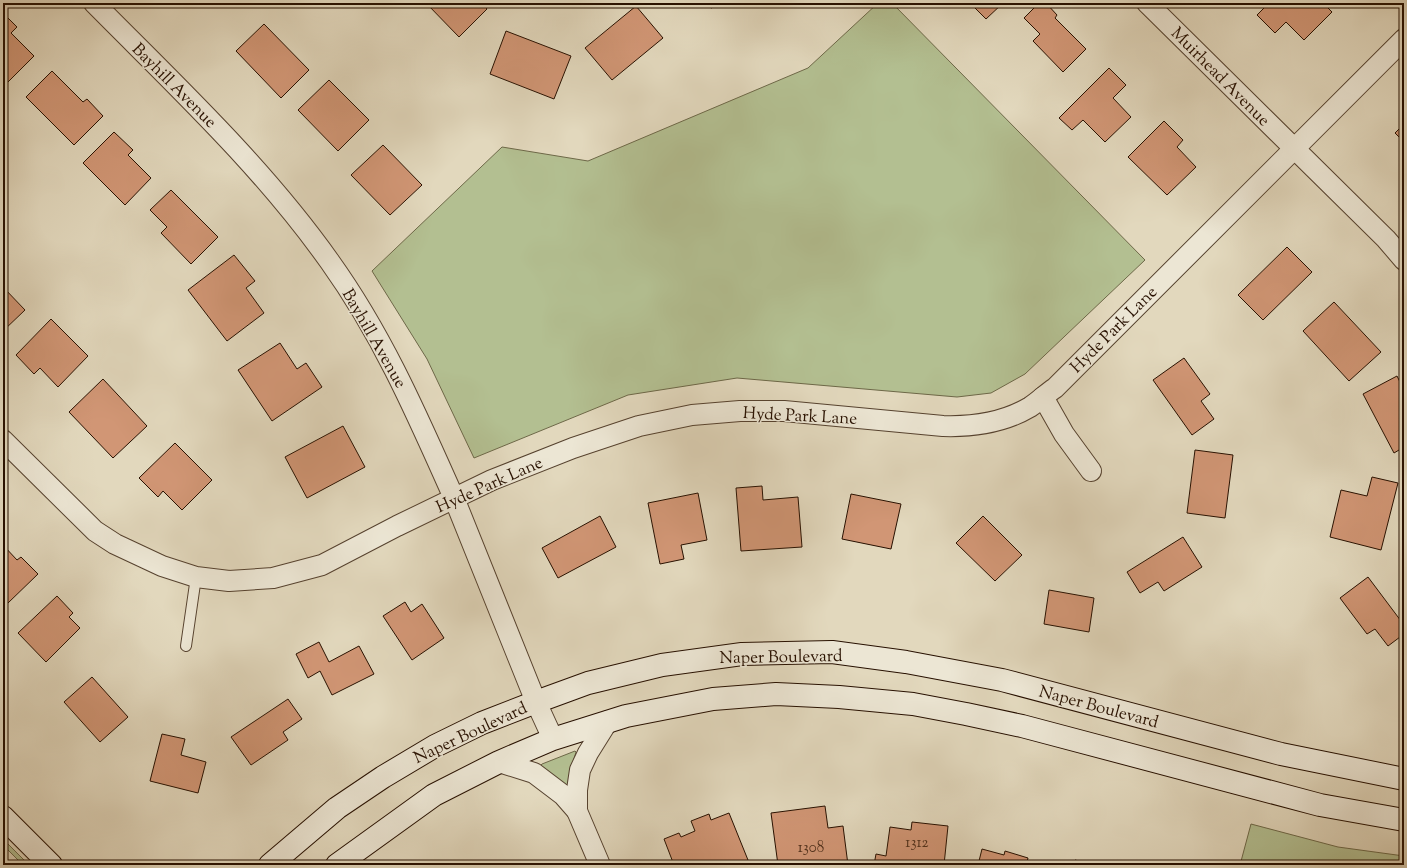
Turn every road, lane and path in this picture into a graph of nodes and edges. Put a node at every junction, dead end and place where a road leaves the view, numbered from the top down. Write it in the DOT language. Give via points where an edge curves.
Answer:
graph roads {
  1 [pos="94,3"];
  2 [pos="1148,3"];
  3 [pos="1404,39"];
  4 [pos="1295,148"];
  5 [pos="1404,260"];
  6 [pos="1043,397"];
  7 [pos="3,440"];
  8 [pos="1091,471"];
  9 [pos="454,498"];
  10 [pos="196,578"];
  11 [pos="186,646"];
  12 [pos="536,702"];
  13 [pos="608,721"];
  14 [pos="553,738"];
  15 [pos="499,762"];
  16 [pos="1404,779"];
  17 [pos="577,811"];
  18 [pos="3,817"];
  19 [pos="1404,820"];
  20 [pos="51,865"];
  21 [pos="270,865"];
  22 [pos="337,865"];
  23 [pos="600,865"];
  1 -- 9 [label="street, Bayhill Avenue" via="222,132 271,187 331,263 391,360"];
  2 -- 4 [label="street, Muirhead Avenue"];
  3 -- 4 [label="street, Hyde Park Lane"];
  4 -- 5 [label="street, Muirhead Avenue"];
  4 -- 6 [label="street, Hyde Park Lane"];
  6 -- 8 [label="street" via="1064,434"];
  6 -- 9 [label="street, Hyde Park Lane" via="1012,416 981,425 962,426 784,411 740,410 692,415 639,426 573,448"];
  7 -- 10 [label="street, Hyde Park Lane" via="95,531 115,544 162,566"];
  9 -- 10 [label="street, Hyde Park Lane" via="322,565 273,578 229,581"];
  9 -- 12 [label="street, Bayhill Avenue"];
  10 -- 11 [label="lane"];
  12 -- 14 [label="street, Bayhill Avenue"];
  12 -- 16 [label="main road, Naper Boulevard" via="588,683 662,665 742,654 832,652 906,662 1002,680 1281,754"];
  12 -- 21 [label="main road, Naper Boulevard" via="482,723 402,764 337,808"];
  13 -- 14 [label="main road"];
  13 -- 17 [label="street" via="580,770"];
  13 -- 19 [label="main road" via="713,698 776,694 913,704 1022,726 1320,805"];
  14 -- 15 [label="main road"];
  15 -- 17 [label="street" via="534,773 563,795"];
  15 -- 22 [label="main road" via="434,795"];
  17 -- 23 [label="street"];
  18 -- 20 [label="main road"];
}
